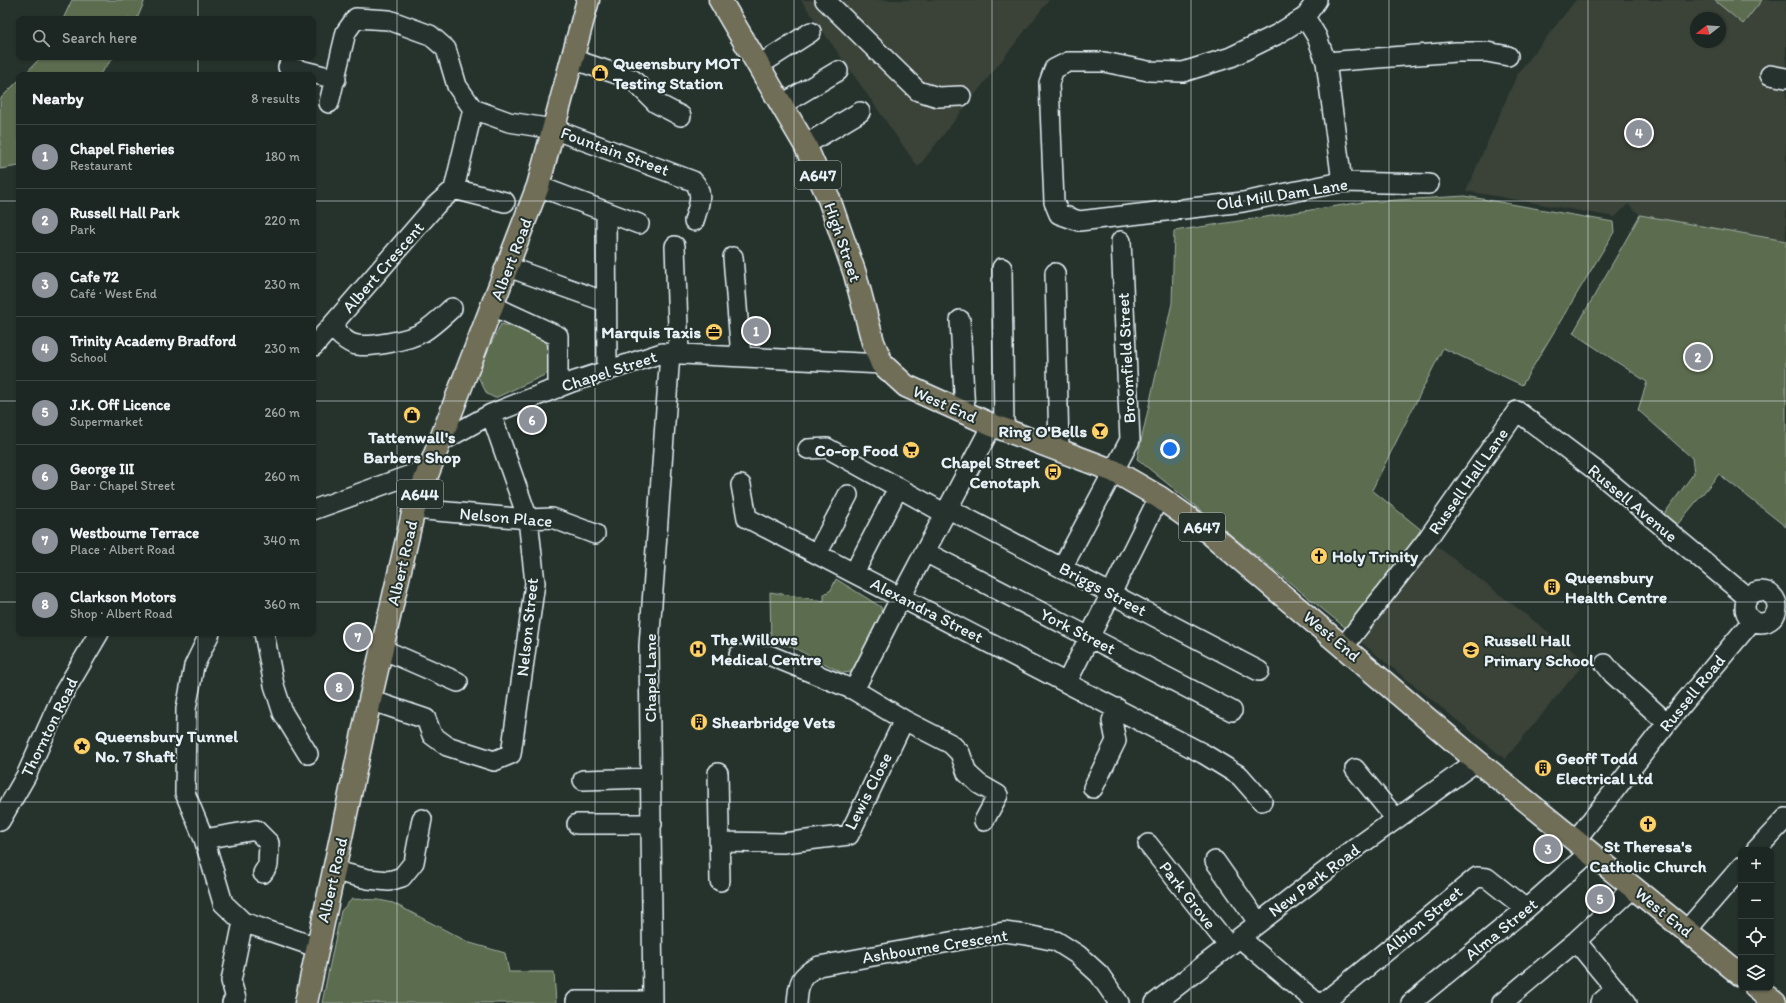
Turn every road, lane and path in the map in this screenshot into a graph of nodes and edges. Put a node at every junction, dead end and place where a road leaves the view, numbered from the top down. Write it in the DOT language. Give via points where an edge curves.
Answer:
graph roads {
  1 [pos="588,0"];
  2 [pos="826,0"];
  3 [pos="1318,0"];
  4 [pos="724,2"];
  5 [pos="1305,18"];
  6 [pos="811,32"];
  7 [pos="1508,56"];
  8 [pos="572,59"];
  9 [pos="1326,62"];
  10 [pos="758,66"];
  11 [pos="288,67"];
  12 [pos="838,71"];
  13 [pos="310,72"];
  14 [pos="316,73"];
  15 [pos="336,78"];
  16 [pos="961,96"];
  17 [pos="329,103"];
  18 [pos="781,105"];
  19 [pos="473,109"];
  20 [pos="860,112"];
  21 [pos="681,116"];
  22 [pos="553,129"];
  23 [pos="805,145"];
  24 [pos="1342,182"];
  25 [pos="1429,184"];
  26 [pos="538,186"];
  27 [pos="454,189"];
  28 [pos="505,202"];
  29 [pos="606,212"];
  30 [pos="694,221"];
  31 [pos="639,224"];
  32 [pos="1121,241"];
  33 [pos="675,246"];
  34 [pos="733,258"];
  35 [pos="508,267"];
  36 [pos="1002,268"];
  37 [pos="1055,273"];
  38 [pos="606,302"];
  39 [pos="493,306"];
  40 [pos="452,308"];
  41 [pos="960,320"];
  42 [pos="331,327"];
  43 [pos="316,344"];
  44 [pos="674,353"];
  45 [pos="741,357"];
  46 [pos="882,364"];
  47 [pos="607,371"];
  48 [pos="558,388"];
  49 [pos="1517,411"];
  50 [pos="964,412"];
  51 [pos="491,414"];
  52 [pos="998,427"];
  53 [pos="442,440"];
  54 [pos="808,449"];
  55 [pos="1059,450"];
  56 [pos="430,468"];
  57 [pos="1114,471"];
  58 [pos="741,486"];
  59 [pos="898,488"];
  60 [pos="848,495"];
  61 [pos="1159,497"];
  62 [pos="316,509"];
  63 [pos="414,509"];
  64 [pos="946,511"];
  65 [pos="528,519"];
  66 [pos="595,534"];
  67 [pos="924,552"];
  68 [pos="817,554"];
  69 [pos="1062,568"];
  70 [pos="854,573"];
  71 [pos="1111,593"];
  72 [pos="901,597"];
  73 [pos="1748,598"];
  74 [pos="1752,621"];
  75 [pos="97,636"];
  76 [pos="209,636"];
  77 [pos="265,636"];
  78 [pos="1090,637"];
  79 [pos="1344,646"];
  80 [pos="382,649"];
  81 [pos="739,655"];
  82 [pos="1605,664"];
  83 [pos="1259,671"];
  84 [pos="458,682"];
  85 [pos="1067,682"];
  86 [pos="854,690"];
  87 [pos="370,700"];
  88 [pos="1117,708"];
  89 [pos="1232,711"];
  90 [pos="904,720"];
  91 [pos="1668,723"];
  92 [pos="308,754"];
  93 [pos="1477,761"];
  94 [pos="1355,769"];
  95 [pos="718,773"];
  96 [pos="651,778"];
  97 [pos="583,780"];
  98 [pos="1093,788"];
  99 [pos="1262,801"];
  100 [pos="1786,818"];
  101 [pos="422,819"];
  102 [pos="1396,819"];
  103 [pos="0,821"];
  104 [pos="984,821"];
  105 [pos="576,824"];
  106 [pos="652,824"];
  107 [pos="204,839"];
  108 [pos="720,842"];
  109 [pos="1148,844"];
  110 [pos="1582,847"];
  111 [pos="1759,847"];
  112 [pos="1214,861"];
  113 [pos="1738,870"];
  114 [pos="335,871"];
  115 [pos="263,873"];
  116 [pos="720,881"];
  117 [pos="1634,887"];
  118 [pos="1526,909"];
  119 [pos="243,922"];
  120 [pos="1258,922"];
  121 [pos="1686,931"];
  122 [pos="1576,941"];
  123 [pos="1234,942"];
  124 [pos="316,947"];
  125 [pos="1738,973"];
  126 [pos="1760,991"];
  127 [pos="1622,996"];
  128 [pos="576,1001"];
  129 [pos="653,1002"];
  130 [pos="232,1003"];
  131 [pos="306,1003"];
  132 [pos="797,1003"];
  133 [pos="1119,1003"];
  134 [pos="1155,1003"];
  135 [pos="1317,1003"];
  136 [pos="1323,1003"];
  137 [pos="1411,1003"];
  138 [pos="1502,1003"];
  139 [pos="1600,1003"];
  140 [pos="1775,1003"];
  1 -- 8 [label="main road, Albert Road / A644"];
  2 -- 16 [label="street" via="918,91 938,97"];
  3 -- 5 [label="street, Old Mill Dam Lane"];
  4 -- 10 [label="main road, High Street / A647"];
  5 -- 9 [label="street" via="1317,37"];
  5 -- 24 [label="street, Old Mill Dam Lane" via="1231,57 1183,72 1148,71 1104,62 1068,62 1054,69 1049,83 1054,202 1059,214 1079,221 1243,202"];
  6 -- 10 [label="street"];
  7 -- 9 [label="street" via="1487,52 1456,52"];
  8 -- 21 [label="street" via="632,79 656,103"];
  8 -- 22 [label="main road, Albert Road / A644"];
  9 -- 24 [label="street"];
  10 -- 18 [label="main road, High Street / A647"];
  11 -- 13 [label="street"];
  12 -- 18 [label="street"];
  14 -- 15 [label="street"];
  15 -- 17 [label="street"];
  15 -- 19 [label="street" via="346,32 356,18 389,20 430,35 446,49 457,86"];
  18 -- 23 [label="main road, High Street / A647"];
  19 -- 22 [label="street, Fountain Street" via="509,122"];
  19 -- 27 [label="street"];
  20 -- 23 [label="street"];
  22 -- 26 [label="main road, Albert Road / A644"];
  22 -- 30 [label="street, Fountain Street" via="693,181 700,190"];
  23 -- 46 [label="main road, High Street / A647" via="829,199"];
  24 -- 25 [label="street, Old Mill Dam Lane"];
  26 -- 29 [label="street"];
  26 -- 35 [label="main road, Albert Road / A644"];
  27 -- 28 [label="street"];
  27 -- 42 [label="street, Albert Crescent" via="436,205"];
  29 -- 31 [label="street"];
  29 -- 38 [label="street"];
  32 -- 57 [label="street, Broomfield Street" via="1130,440"];
  33 -- 44 [label="street, Chapel Lane"];
  34 -- 45 [label="street"];
  35 -- 38 [label="street"];
  35 -- 39 [label="main road, Albert Road / A644"];
  36 -- 52 [label="street"];
  37 -- 55 [label="street"];
  38 -- 47 [label="street"];
  39 -- 48 [label="street" via="558,336"];
  39 -- 53 [label="main road, Albert Road / A644"];
  40 -- 42 [label="street" via="421,333 404,339 369,345 352,344"];
  41 -- 50 [label="street"];
  42 -- 43 [label="street, Albert Crescent"];
  44 -- 45 [label="street, Chapel Street"];
  44 -- 47 [label="street, Chapel Street" via="662,353"];
  44 -- 96 [label="street, Chapel Lane" via="649,646"];
  45 -- 46 [label="street, Chapel Street"];
  46 -- 50 [label="main road, West End / A647" via="906,386"];
  47 -- 48 [label="street, Chapel Street"];
  48 -- 51 [label="street, Chapel Street"];
  49 -- 73 [label="street, Russell Avenue" via="1595,470"];
  49 -- 79 [label="street, Russell Hall Lane" via="1426,541"];
  50 -- 52 [label="main road, West End / A647"];
  51 -- 53 [label="street, Chapel Street"];
  51 -- 65 [label="street, Nelson Street"];
  52 -- 55 [label="main road, West End / A647"];
  52 -- 64 [label="street"];
  53 -- 56 [label="main road, Albert Road / A644"];
  54 -- 59 [label="street, Briggs Street" via="827,448"];
  55 -- 57 [label="main road, West End / A647"];
  56 -- 62 [label="street"];
  56 -- 63 [label="main road, Albert Road / A644"];
  57 -- 61 [label="main road, West End / A647"];
  57 -- 69 [label="street, Broomfield Street"];
  58 -- 68 [label="street, Alexandra Street" via="747,518"];
  59 -- 64 [label="street, Briggs Street"];
  59 -- 70 [label="street"];
  60 -- 68 [label="street"];
  61 -- 71 [label="street"];
  61 -- 79 [label="main road, West End / A647" via="1207,531"];
  63 -- 65 [label="street, Nelson Place"];
  63 -- 80 [label="main road, Albert Road / A644"];
  64 -- 67 [label="street"];
  64 -- 69 [label="street, Briggs Street"];
  65 -- 66 [label="street, Nelson Place" via="552,518"];
  65 -- 87 [label="street, Nelson Street" via="535,583 511,754 494,761 447,746 432,735 426,719"];
  67 -- 72 [label="street"];
  67 -- 78 [label="street, York Street"];
  68 -- 70 [label="street, Alexandra Street"];
  69 -- 71 [label="street, Briggs Street"];
  70 -- 72 [label="street, Alexandra Street"];
  71 -- 78 [label="street"];
  71 -- 83 [label="street, Briggs Street"];
  72 -- 85 [label="street, Alexandra Street"];
  72 -- 86 [label="street"];
  73 -- 74 [label="street" via="1746,614"];
  73 -- 74 [label="street" via="1763,591 1772,595 1776,602 1776,615 1772,620 1762,624"];
  74 -- 91 [label="street, Russell Road"];
  75 -- 103 [label="street, Thornton Road" via="62,696 26,776"];
  76 -- 107 [label="street" via="194,666 186,709 185,793"];
  77 -- 92 [label="street" via="274,686 283,712"];
  78 -- 85 [label="street"];
  78 -- 89 [label="street, York Street"];
  79 -- 93 [label="main road, West End / A647"];
  80 -- 84 [label="street"];
  80 -- 87 [label="main road, Albert Road / A644"];
  81 -- 86 [label="street" via="769,655"];
  82 -- 91 [label="street"];
  85 -- 88 [label="street, Alexandra Street"];
  86 -- 90 [label="street"];
  87 -- 114 [label="main road, Albert Road / A644"];
  88 -- 98 [label="street" via="1112,721 1116,741"];
  88 -- 99 [label="street, Alexandra Street" via="1240,776"];
  90 -- 104 [label="street" via="951,744 960,753 967,773 979,784 998,795"];
  90 -- 108 [label="street, Lewis Close" via="849,835 783,843"];
  91 -- 110 [label="street, Russell Road"];
  93 -- 102 [label="street, New Park Road"];
  93 -- 110 [label="main road, West End / A647"];
  94 -- 102 [label="street"];
  95 -- 108 [label="street"];
  96 -- 97 [label="street"];
  96 -- 106 [label="street, Chapel Lane"];
  100 -- 111 [label="street"];
  101 -- 114 [label="street" via="414,862 402,877 388,881"];
  102 -- 120 [label="street, New Park Road"];
  105 -- 106 [label="street"];
  106 -- 129 [label="street, Chapel Lane"];
  107 -- 115 [label="street" via="256,830 269,843 268,865"];
  107 -- 119 [label="street" via="223,903"];
  108 -- 116 [label="street"];
  109 -- 123 [label="street, Park Grove"];
  110 -- 117 [label="main road, West End / A647"];
  110 -- 118 [label="street, Alma Street"];
  112 -- 120 [label="street"];
  113 -- 121 [label="street"];
  114 -- 124 [label="main road, Albert Road / A644"];
  117 -- 121 [label="main road, West End / A647"];
  117 -- 122 [label="street"];
  118 -- 136 [label="street, Albion Street" via="1487,878 1477,877"];
  118 -- 137 [label="street, Alma Street"];
  119 -- 124 [label="street"];
  119 -- 130 [label="street" via="231,981 236,998"];
  120 -- 123 [label="street, New Park Road"];
  121 -- 125 [label="main road, West End / A647"];
  122 -- 127 [label="street"];
  122 -- 138 [label="street"];
  123 -- 134 [label="street, New Park Road"];
  123 -- 135 [label="street, Park Grove"];
  124 -- 131 [label="main road, Albert Road / A644"];
  126 -- 140 [label="main road"];
  127 -- 139 [label="street"];
  128 -- 129 [label="street"];
  132 -- 133 [label="street, Ashbourne Crescent" via="799,986 805,973 819,966 1004,932 1056,941 1099,974"];
}
